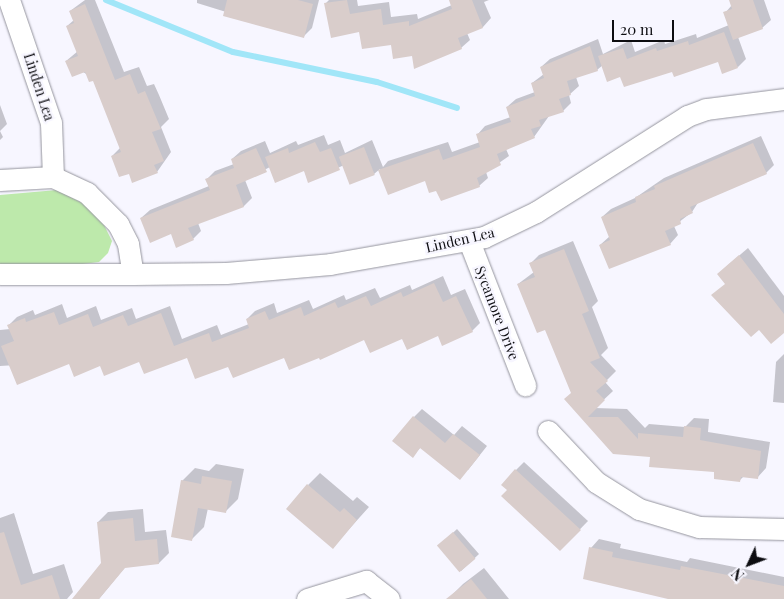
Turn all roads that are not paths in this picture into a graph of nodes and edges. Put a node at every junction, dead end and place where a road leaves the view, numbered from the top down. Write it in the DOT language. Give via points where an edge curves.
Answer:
graph roads {
  1 [pos="9,0"];
  2 [pos="784,99"];
  3 [pos="52,176"];
  4 [pos="0,180"];
  5 [pos="469,240"];
  6 [pos="0,274"];
  7 [pos="133,274"];
  8 [pos="525,386"];
  9 [pos="548,431"];
  10 [pos="784,529"];
  11 [pos="307,599"];
  12 [pos="389,599"];
  1 -- 3 [label="street, Linden Lea" via="52,123"];
  2 -- 5 [label="street, Linden Lea" via="706,109 687,116 536,212 506,228"];
  3 -- 4 [label="street"];
  3 -- 7 [label="street" via="87,193 105,208 128,244"];
  5 -- 7 [label="street, Linden Lea" via="330,264 226,273"];
  5 -- 8 [label="street, Sycamore Drive"];
  6 -- 7 [label="street, Linden Lea"];
  9 -- 10 [label="street" via="596,482 639,509 699,527"];
  11 -- 12 [label="street" via="366,581"];
}
